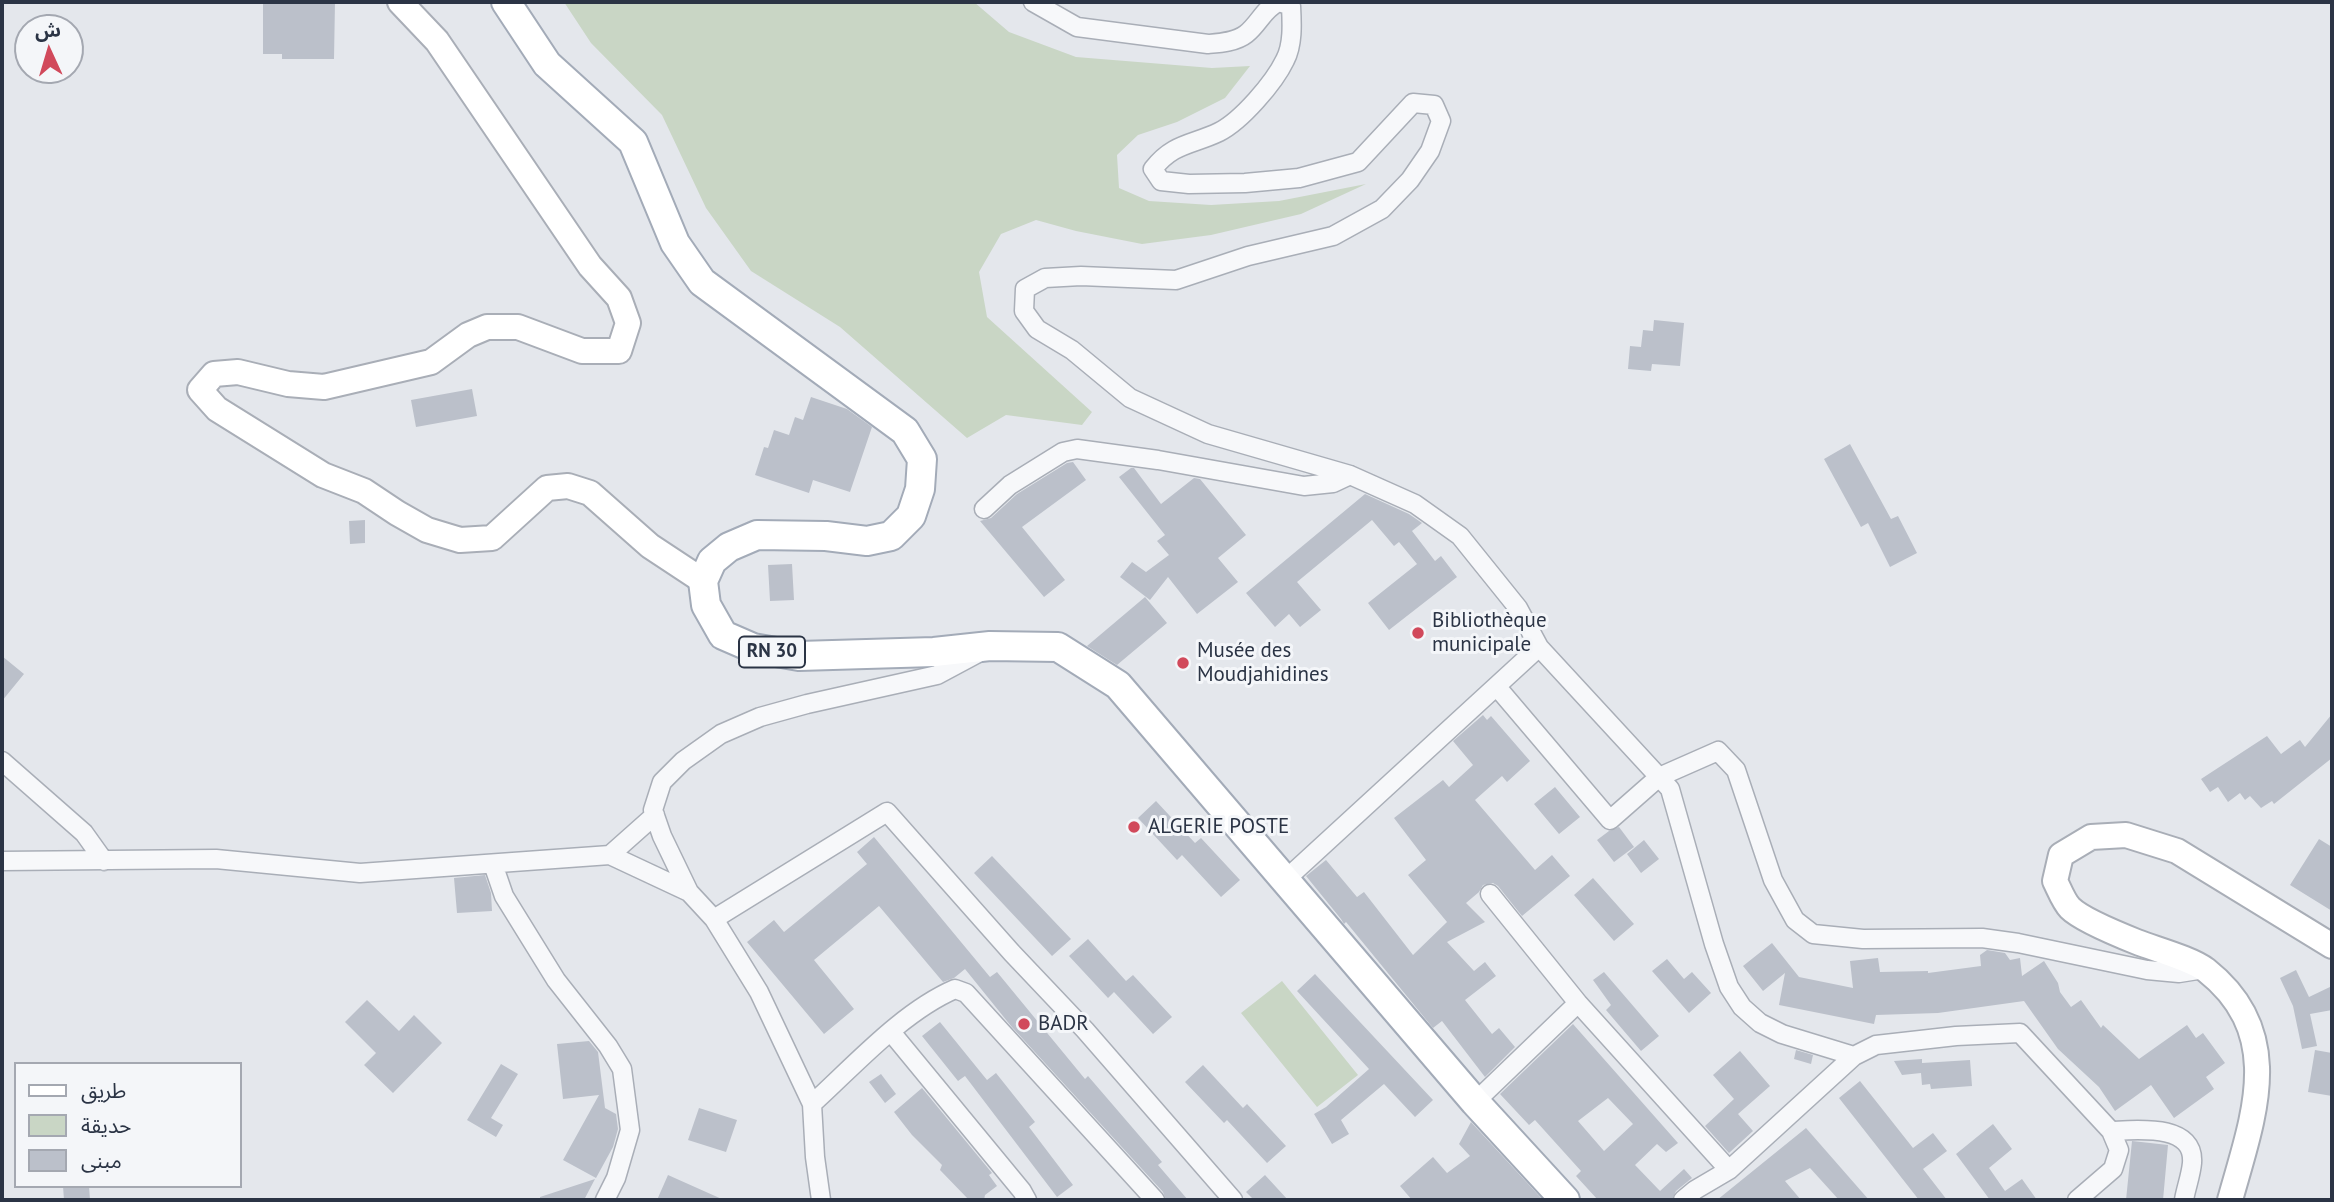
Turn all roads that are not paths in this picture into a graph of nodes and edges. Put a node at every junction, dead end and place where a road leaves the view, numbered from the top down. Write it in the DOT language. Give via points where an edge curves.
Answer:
graph roads {
  1 [pos="400,2"];
  2 [pos="506,2"];
  3 [pos="1033,2"];
  4 [pos="1283,2"];
  5 [pos="1350,475"];
  6 [pos="984,509"];
  7 [pos="703,581"];
  8 [pos="990,646"];
  9 [pos="1539,648"];
  10 [pos="1497,687"];
  11 [pos="2,761"];
  12 [pos="1659,777"];
  13 [pos="655,814"];
  14 [pos="610,855"];
  15 [pos="2,861"];
  16 [pos="104,861"];
  17 [pos="493,863"];
  18 [pos="1284,881"];
  19 [pos="689,892"];
  20 [pos="1490,894"];
  21 [pos="714,919"];
  22 [pos="2332,946"];
  23 [pos="2204,969"];
  24 [pos="1578,1003"];
  25 [pos="891,1032"];
  26 [pos="1854,1056"];
  27 [pos="1475,1102"];
  28 [pos="812,1104"];
  29 [pos="2111,1131"];
  30 [pos="1729,1170"];
  31 [pos="1027,1197"];
  32 [pos="606,1200"];
  33 [pos="821,1200"];
  34 [pos="1155,1200"];
  35 [pos="1233,1200"];
  36 [pos="1565,1200"];
  37 [pos="1683,1200"];
  38 [pos="2077,1200"];
  39 [pos="2184,1200"];
  40 [pos="2230,1200"];
  1 -- 7 [label="street" via="437,41 590,265 619,298 628,323 619,351 582,351 518,327 487,327 431,362 385,375 324,387 238,372 214,374 200,390 217,409 311,468 364,491 427,530 460,540 492,538 547,488 568,486 590,493 650,546"];
  2 -- 7 [label="main road" via="547,64 633,142 675,243 702,282 905,430 922,459 920,489 911,516 891,536 867,541 757,535 729,547 712,561"];
  3 -- 4 [label="street" via="1077,27 1208,44 1246,34 1272,5"];
  4 -- 5 [label="street" via="1291,6 1292,35 1286,59 1259,99 1221,131 1165,154 1153,169 1161,181 1189,184 1299,178 1358,162 1413,103 1434,105 1441,121 1430,151 1410,180 1382,209 1333,236 1248,256 1176,280 1045,278 1025,289 1024,311 1037,330 1072,351 1130,398 1208,434"];
  5 -- 6 [label="street" via="1333,483 1304,486 1077,449 1063,452 1010,485"];
  5 -- 9 [label="street" via="1415,504 1460,536 1518,608"];
  7 -- 8 [label="main road, RN 30" via="706,605 723,635 753,648 799,656"];
  8 -- 13 [label="street" via="937,675 807,704 721,734 663,782"];
  8 -- 18 [label="main road, RN 30" via="1058,647 1118,685"];
  9 -- 10 [label="street"];
  9 -- 12 [label="street"];
  10 -- 12 [label="street" via="1610,820"];
  10 -- 18 [label="street"];
  11 -- 16 [label="street" via="84,832"];
  12 -- 23 [label="street" via="1718,751 1737,770 1773,880 1795,920 1813,934 1863,939 1982,938 2147,971"];
  12 -- 26 [label="street" via="1670,789 1714,944 1729,987 1742,1007 1782,1034"];
  13 -- 14 [label="street"];
  13 -- 19 [label="street"];
  14 -- 17 [label="street"];
  14 -- 19 [label="street"];
  15 -- 16 [label="street"];
  16 -- 17 [label="street" via="216,859 360,873"];
  17 -- 32 [label="street" via="504,896 556,981 622,1069 630,1130"];
  18 -- 27 [label="main road, RN 30"];
  19 -- 21 [label="street"];
  20 -- 24 [label="street"];
  21 -- 28 [label="street" via="759,992"];
  21 -- 35 [label="street" via="887,812"];
  22 -- 23 [label="street" via="2177,851 2126,835 2091,837 2061,855 2055,881 2070,908 2115,933"];
  23 -- 40 [label="street" via="2236,999 2254,1035 2259,1072 2249,1132"];
  24 -- 27 [label="street"];
  24 -- 30 [label="street"];
  25 -- 28 [label="street"];
  25 -- 31 [label="street"];
  25 -- 34 [label="street" via="941,996 955,989 966,993"];
  26 -- 29 [label="street" via="1877,1045 2020,1033"];
  26 -- 30 [label="street"];
  27 -- 36 [label="main road, RN 30"];
  28 -- 33 [label="street"];
  29 -- 38 [label="street" via="2119,1150 2113,1169"];
  29 -- 39 [label="street" via="2156,1129 2179,1137 2190,1148 2192,1161"];
  30 -- 37 [label="street"];
}
